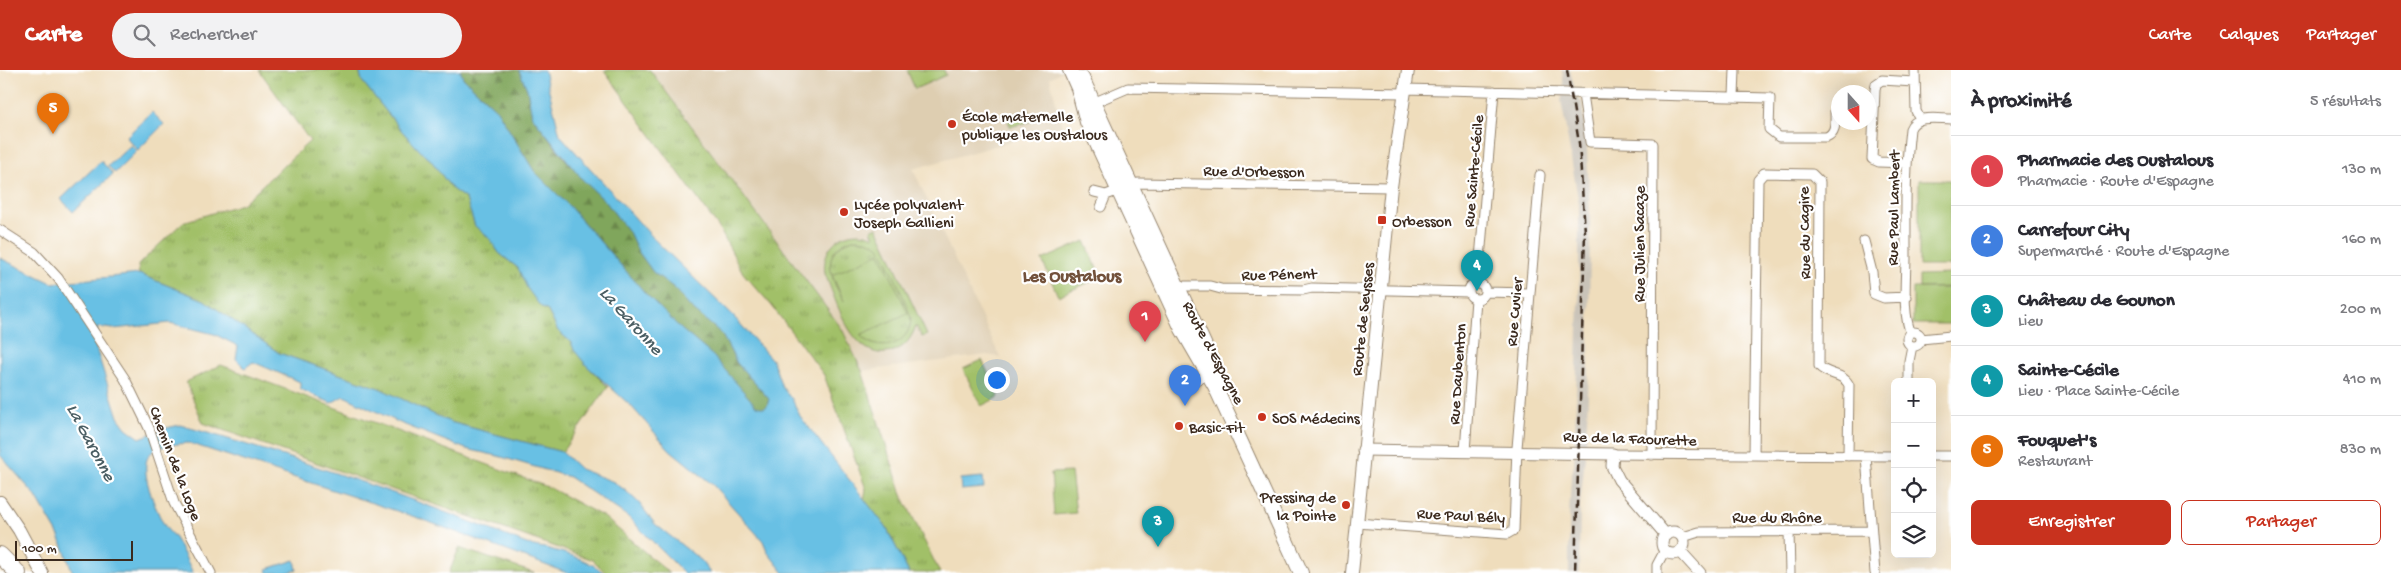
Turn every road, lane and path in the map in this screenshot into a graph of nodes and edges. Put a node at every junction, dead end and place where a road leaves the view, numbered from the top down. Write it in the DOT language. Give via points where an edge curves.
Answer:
graph roads {
  1 [pos="1070,70"];
  2 [pos="1078,70"];
  3 [pos="1408,70"];
  4 [pos="1735,70"];
  5 [pos="1915,70"];
  6 [pos="1914,82"];
  7 [pos="1404,91"];
  8 [pos="1494,91"];
  9 [pos="1583,94"];
  10 [pos="1734,97"];
  11 [pos="1093,103"];
  12 [pos="1920,119"];
  13 [pos="1951,119"];
  14 [pos="1834,130"];
  15 [pos="1906,163"];
  16 [pos="1540,175"];
  17 [pos="1391,187"];
  18 [pos="1118,190"];
  19 [pos="1094,192"];
  20 [pos="1101,207"];
  21 [pos="0,230"];
  22 [pos="1864,241"];
  23 [pos="1478,283"];
  24 [pos="1161,284"];
  25 [pos="1178,286"];
  26 [pos="1380,290"];
  27 [pos="1469,292"];
  28 [pos="1485,292"];
  29 [pos="1530,293"];
  30 [pos="1907,297"];
  31 [pos="1476,299"];
  32 [pos="1911,333"];
  33 [pos="1951,336"];
  34 [pos="1921,339"];
  35 [pos="1912,346"];
  36 [pos="1909,378"];
  37 [pos="1200,379"];
  38 [pos="1188,380"];
  39 [pos="1364,450"];
  40 [pos="1466,451"];
  41 [pos="1517,452"];
  42 [pos="1613,454"];
  43 [pos="1652,455"];
  44 [pos="1754,456"];
  45 [pos="1848,456"];
  46 [pos="1866,456"];
  47 [pos="1891,456"];
  48 [pos="1936,456"];
  49 [pos="1951,456"];
  50 [pos="159,462"];
  51 [pos="0,502"];
  52 [pos="1357,523"];
  53 [pos="1871,531"];
  54 [pos="1789,532"];
  55 [pos="1666,535"];
  56 [pos="1683,537"];
  57 [pos="1665,550"];
  58 [pos="1680,551"];
  59 [pos="0,555"];
  60 [pos="0,565"];
  61 [pos="1302,571"];
  62 [pos="7,573"];
  63 [pos="18,573"];
  64 [pos="42,573"];
  65 [pos="206,573"];
  66 [pos="211,573"];
  67 [pos="1352,573"];
  68 [pos="1657,573"];
  69 [pos="1700,573"];
  70 [pos="1790,573"];
  71 [pos="1875,573"];
  1 -- 18 [label="main road, Route d'Espagne" via="1087,122"];
  2 -- 11 [label="main road, Route d'Espagne"];
  3 -- 7 [label="main road, Route de Seysses"];
  4 -- 10 [label="street"];
  5 -- 6 [label="street"];
  6 -- 12 [label="street" via="1916,111"];
  6 -- 15 [label="street" via="1882,80 1876,84 1875,90 1872,159"];
  7 -- 8 [label="street"];
  7 -- 11 [label="street" via="1128,88"];
  7 -- 17 [label="main road, Route de Seysses"];
  8 -- 9 [label="street"];
  8 -- 23 [label="street, Rue Sainte-Cécile"];
  9 -- 10 [label="street"];
  9 -- 43 [label="street, Rue Julien Sacaze" via="1590,142 1653,144"];
  10 -- 14 [label="street" via="1770,98 1769,129 1779,137 1826,137"];
  11 -- 18 [label="main road, Route d'Espagne"];
  12 -- 13 [label="street"];
  12 -- 15 [label="street, Rue Paul Lambert" via="1910,129"];
  15 -- 30 [label="street, Rue Paul Lambert"];
  16 -- 29 [label="street, Rue Cuvier"];
  17 -- 18 [label="street, Rue d'Orbesson" via="1138,183"];
  17 -- 26 [label="main road, Route de Seysses"];
  18 -- 19 [label="street"];
  18 -- 20 [label="street"];
  18 -- 24 [label="main road, Route d'Espagne"];
  18 -- 25 [label="main road, Route d'Espagne"];
  21 -- 50 [label="street, Chemin de la Loge" via="34,252 58,278 135,397"];
  22 -- 30 [label="street" via="1874,294 1884,298"];
  23 -- 27 [label="street" via="1471,285"];
  23 -- 28 [label="street" via="1484,286"];
  24 -- 25 [label="street, Route d'Espagne"];
  24 -- 61 [label="main road, Route d'Espagne" via="1182,330 1215,386"];
  25 -- 26 [label="street, Rue Pénent"];
  25 -- 61 [label="main road, Route d'Espagne"];
  26 -- 27 [label="street, Rue Pénent"];
  26 -- 39 [label="main road, Route de Seysses"];
  27 -- 31 [label="street"];
  28 -- 29 [label="street"];
  28 -- 31 [label="street"];
  29 -- 41 [label="street, Rue Cuvier"];
  30 -- 32 [label="street, Rue Paul Lambert"];
  31 -- 40 [label="street, Rue Daubenton"];
  32 -- 34 [label="street"];
  32 -- 35 [label="street" via="1907,340"];
  33 -- 34 [label="street"];
  34 -- 35 [label="street" via="1918,345"];
  35 -- 36 [label="street"];
  37 -- 38 [label="street"];
  39 -- 40 [label="street, Rue de la Faourette"];
  39 -- 52 [label="main road, Route de Seysses"];
  40 -- 41 [label="street, Rue de la Faourette"];
  41 -- 42 [label="street, Rue de la Faourette"];
  41 -- 52 [label="street, Rue Paul Bély" via="1515,526 1511,533"];
  42 -- 43 [label="street, Rue de la Faourette"];
  42 -- 55 [label="street" via="1612,466 1619,480"];
  43 -- 44 [label="street, Rue de la Faourette"];
  44 -- 45 [label="street, Rue de la Faourette"];
  44 -- 45 [label="street, Rue du Cagire" via="1758,180 1764,173 1812,174 1820,182 1819,366 1823,372 1842,376 1849,385"];
  45 -- 46 [label="street, Rue de la Faourette"];
  46 -- 47 [label="street, Rue de la Faourette"];
  46 -- 53 [label="street"];
  48 -- 49 [label="street"];
  50 -- 65 [label="street, Chemin de la Loge" via="170,506"];
  50 -- 66 [label="street, Chemin de la Loge" via="174,503"];
  51 -- 64 [label="main road"];
  52 -- 67 [label="main road, Route de Seysses"];
  53 -- 54 [label="street, Rue du Rhône"];
  53 -- 71 [label="street"];
  54 -- 56 [label="street, Rue du Rhône" via="1699,532"];
  54 -- 70 [label="street"];
  55 -- 56 [label="street" via="1675,532"];
  55 -- 57 [label="street" via="1663,540"];
  56 -- 58 [label="street" via="1684,546"];
  57 -- 58 [label="street"];
  57 -- 68 [label="street" via="1657,565"];
  58 -- 69 [label="street"];
  59 -- 63 [label="highway"];
  60 -- 62 [label="highway"];
}
